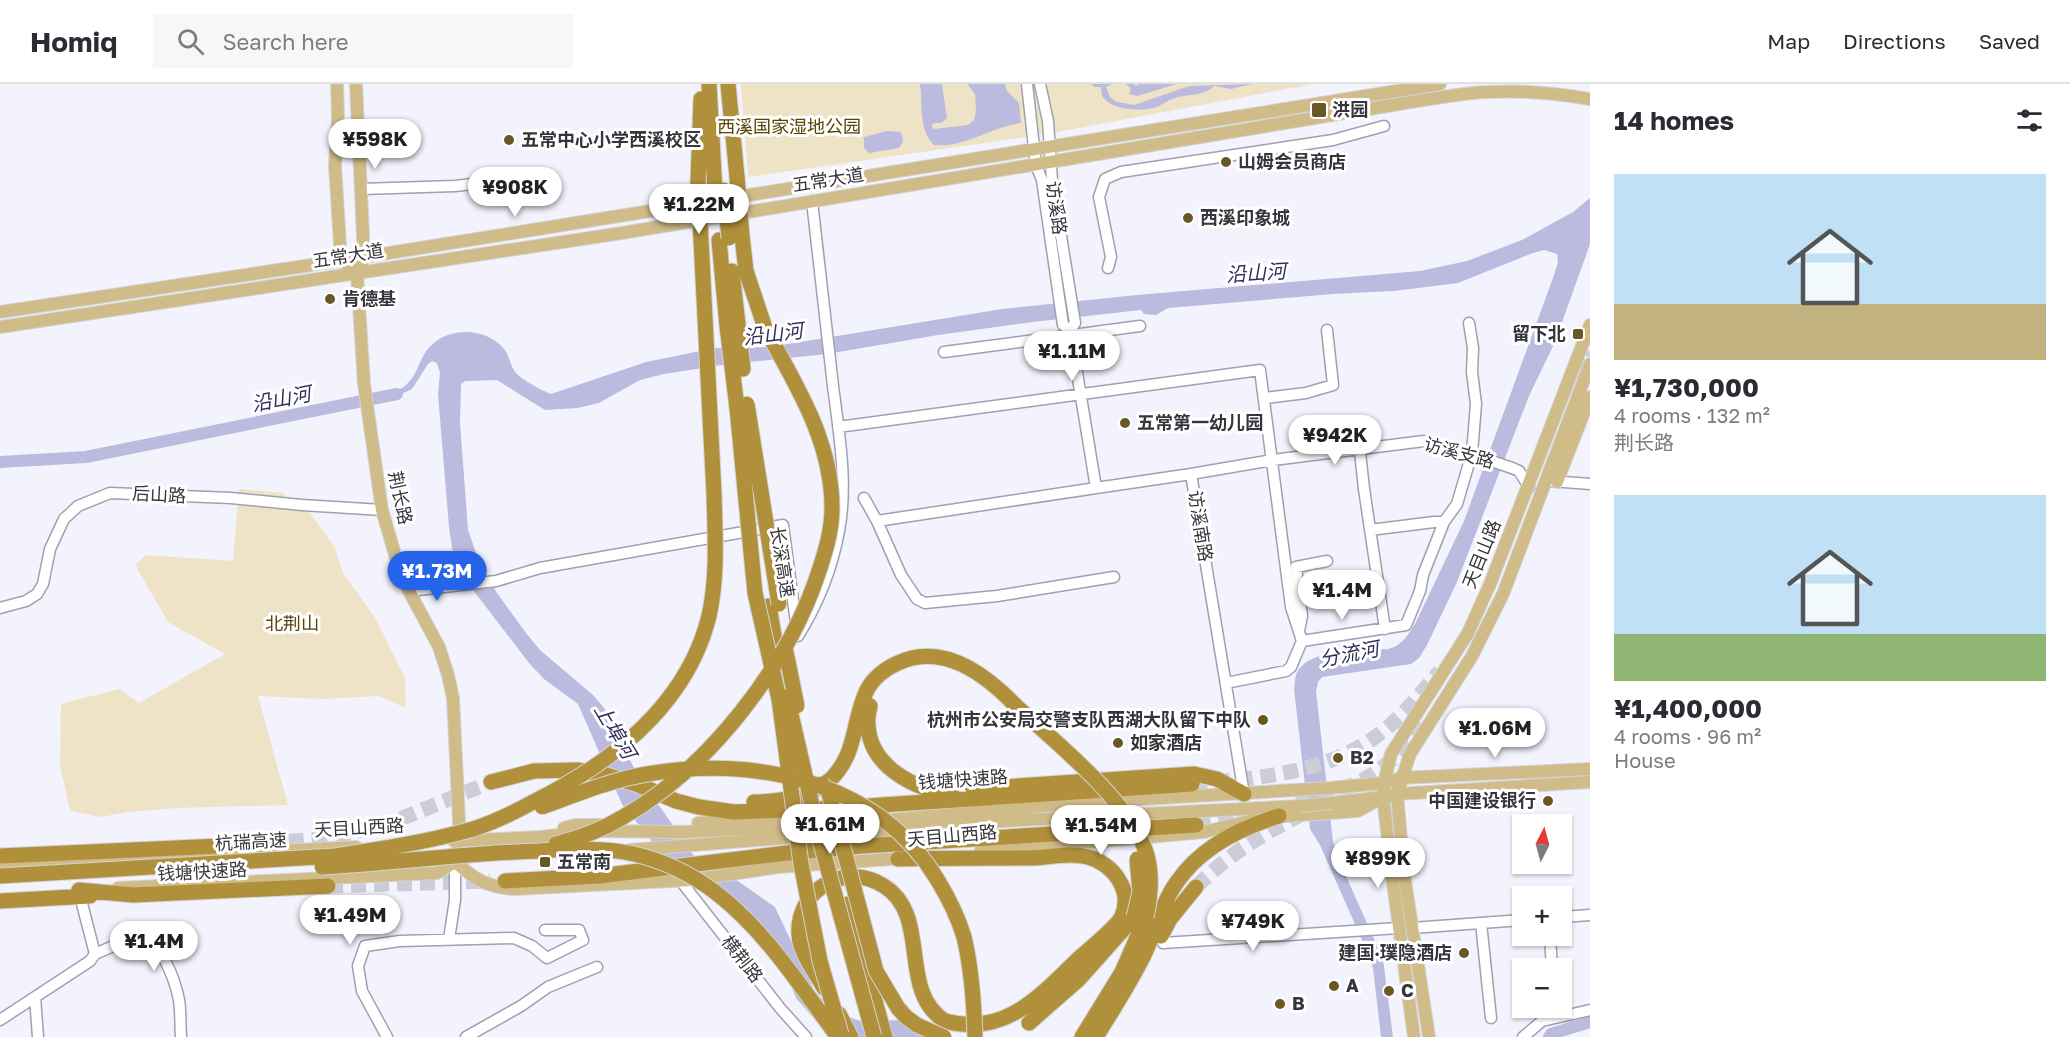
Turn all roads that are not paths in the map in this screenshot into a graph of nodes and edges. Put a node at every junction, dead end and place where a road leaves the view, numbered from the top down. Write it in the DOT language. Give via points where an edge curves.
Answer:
graph roads {
  1 [pos="337,84"];
  2 [pos="356,84"];
  3 [pos="702,84"];
  4 [pos="709,84"];
  5 [pos="718,84"];
  6 [pos="728,84"];
  7 [pos="1027,84"];
  8 [pos="1040,84"];
  9 [pos="1440,84"];
  10 [pos="1590,99"];
  11 [pos="1384,126"];
  12 [pos="1049,147"];
  13 [pos="1035,149"];
  14 [pos="1050,163"];
  15 [pos="1036,165"];
  16 [pos="506,180"];
  17 [pos="361,189"];
  18 [pos="719,191"];
  19 [pos="812,201"];
  20 [pos="730,238"];
  21 [pos="364,257"];
  22 [pos="341,261"];
  23 [pos="1108,268"];
  24 [pos="357,273"];
  25 [pos="1066,302"];
  26 [pos="0,312"];
  27 [pos="1469,323"];
  28 [pos="1590,325"];
  29 [pos="1140,326"];
  30 [pos="0,327"];
  31 [pos="1070,329"];
  32 [pos="1327,330"];
  33 [pos="944,352"];
  34 [pos="1590,363"];
  35 [pos="1081,395"];
  36 [pos="1590,397"];
  37 [pos="1265,398"];
  38 [pos="742,406"];
  39 [pos="1357,424"];
  40 [pos="838,427"];
  41 [pos="1360,449"];
  42 [pos="1476,455"];
  43 [pos="1273,460"];
  44 [pos="1191,474"];
  45 [pos="1551,481"];
  46 [pos="1590,484"];
  47 [pos="1529,487"];
  48 [pos="1096,488"];
  49 [pos="864,498"];
  50 [pos="382,510"];
  51 [pos="877,521"];
  52 [pos="1444,522"];
  53 [pos="1370,530"];
  54 [pos="1327,561"];
  55 [pos="1114,577"];
  56 [pos="409,591"];
  57 [pos="774,605"];
  58 [pos="0,608"];
  59 [pos="1385,629"];
  60 [pos="1301,636"];
  61 [pos="1226,684"];
  62 [pos="1012,708"];
  63 [pos="1590,769"];
  64 [pos="810,771"];
  65 [pos="1401,778"];
  66 [pos="491,782"];
  67 [pos="1590,782"];
  68 [pos="1384,783"];
  69 [pos="1192,784"];
  70 [pos="917,786"];
  71 [pos="646,788"];
  72 [pos="1244,794"];
  73 [pos="1397,794"];
  74 [pos="1009,796"];
  75 [pos="1383,797"];
  76 [pos="1301,810"];
  77 [pos="1279,816"];
  78 [pos="500,819"];
  79 [pos="1196,825"];
  80 [pos="460,841"];
  81 [pos="220,846"];
  82 [pos="503,852"];
  83 [pos="0,856"];
  84 [pos="898,859"];
  85 [pos="454,862"];
  86 [pos="0,865"];
  87 [pos="672,873"];
  88 [pos="0,876"];
  89 [pos="505,881"];
  90 [pos="0,886"];
  91 [pos="328,886"];
  92 [pos="1196,887"];
  93 [pos="79,893"];
  94 [pos="0,895"];
  95 [pos="0,901"];
  96 [pos="1590,915"];
  97 [pos="1572,916"];
  98 [pos="1140,917"];
  99 [pos="1512,921"];
  100 [pos="1481,923"];
  101 [pos="1412,927"];
  102 [pos="1399,928"];
  103 [pos="545,930"];
  104 [pos="449,939"];
  105 [pos="1163,943"];
  106 [pos="95,954"];
  107 [pos="597,967"];
  108 [pos="35,998"];
  109 [pos="1590,1010"];
  110 [pos="1572,1012"];
  111 [pos="1491,1018"];
  112 [pos="1546,1018"];
  113 [pos="0,1020"];
  114 [pos="1013,1032"];
  115 [pos="38,1037"];
  116 [pos="181,1037"];
  117 [pos="387,1037"];
  118 [pos="466,1037"];
  119 [pos="806,1037"];
  120 [pos="840,1037"];
  121 [pos="851,1037"];
  122 [pos="874,1037"];
  123 [pos="885,1037"];
  124 [pos="944,1037"];
  125 [pos="975,1037"];
  126 [pos="1082,1037"];
  127 [pos="1096,1037"];
  128 [pos="1108,1037"];
  129 [pos="1414,1037"];
  130 [pos="1429,1037"];
  131 [pos="1523,1037"];
  1 -- 22 [label="main road" via="334,165"];
  2 -- 17 [label="main road, 荆长路"];
  3 -- 78 [label="highway, bridge" via="698,181 716,546 709,617 695,654 672,696 644,729 585,774"];
  4 -- 18 [label="highway, 长深高速"];
  5 -- 18 [label="highway, 长深高速"];
  6 -- 20 [label="highway, bridge" via="737,177"];
  7 -- 13 [label="street"];
  8 -- 12 [label="street, 访溪路"];
  9 -- 12 [label="main road, 五常大道"];
  10 -- 14 [label="main road, 五常大道" via="1556,93 1485,92"];
  11 -- 23 [label="street" via="1333,140 1121,172 1105,179 1099,197 1111,257"];
  12 -- 13 [label="main road, 五常大道"];
  12 -- 14 [label="street, 访溪路"];
  13 -- 15 [label="street"];
  13 -- 21 [label="main road, 五常大道"];
  14 -- 15 [label="main road, 五常大道"];
  14 -- 25 [label="street, 访溪路"];
  15 -- 19 [label="main road, 五常大道"];
  15 -- 25 [label="street"];
  16 -- 17 [label="street"];
  17 -- 21 [label="main road, 荆长路"];
  18 -- 20 [label="highway, 长深高速, bridge"];
  19 -- 24 [label="main road, 五常大道"];
  19 -- 40 [label="street"];
  20 -- 38 [label="highway, 长深高速" via="732,326"];
  20 -- 82 [label="highway, bridge" via="765,328 807,404 830,478 828,544 803,615 769,676 746,706 699,759 671,783 625,817 585,836"];
  21 -- 22 [label="main road, 五常大道"];
  21 -- 24 [label="main road, 荆长路"];
  22 -- 24 [label="main road"];
  22 -- 26 [label="main road, 五常大道"];
  24 -- 30 [label="main road, 五常大道"];
  24 -- 50 [label="main road, 荆长路" via="364,384"];
  25 -- 31 [label="street, 访溪路"];
  27 -- 42 [label="street"];
  28 -- 47 [label="main road, 天目山路"];
  29 -- 31 [label="street"];
  31 -- 33 [label="street"];
  31 -- 35 [label="street"];
  32 -- 37 [label="street" via="1333,385"];
  34 -- 45 [label="main road, 天目山路"];
  35 -- 37 [label="street" via="1260,370"];
  35 -- 40 [label="street"];
  35 -- 48 [label="street"];
  36 -- 45 [label="main road, 天目山路"];
  37 -- 43 [label="street"];
  38 -- 57 [label="highway, 长深高速, bridge"];
  38 -- 120 [label="highway, bridge" via="755,593 779,699 801,864"];
  39 -- 41 [label="street"];
  40 -- 56 [label="street" via="840,530 814,610 797,637 783,525 540,568 496,581"];
  41 -- 42 [label="street, 访溪支路" via="1424,441"];
  41 -- 43 [label="street, 访溪支路"];
  41 -- 53 [label="street"];
  42 -- 47 [label="street, 访溪支路, bridge" via="1519,471"];
  42 -- 52 [label="street" via="1457,504"];
  43 -- 44 [label="street, 访溪支路"];
  43 -- 60 [label="street" via="1291,607"];
  44 -- 48 [label="street, 访溪南路"];
  44 -- 61 [label="street, 访溪南路"];
  45 -- 46 [label="street"];
  45 -- 65 [label="main road, 天目山路" via="1489,624 1410,754"];
  47 -- 68 [label="main road, 天目山路" via="1468,633 1395,745"];
  48 -- 51 [label="street, 访溪南路"];
  49 -- 51 [label="street"];
  50 -- 56 [label="main road, 荆长路"];
  50 -- 58 [label="street, 后山路" via="110,493 78,506 64,519 50,549 37,594"];
  51 -- 55 [label="street" via="902,575 917,599 925,603"];
  52 -- 53 [label="street"];
  52 -- 59 [label="street" via="1406,625"];
  53 -- 59 [label="street"];
  54 -- 60 [label="street" via="1296,567"];
  56 -- 80 [label="main road, 荆长路" via="439,647 448,675 456,736"];
  57 -- 64 [label="highway, 长深高速, bridge"];
  57 -- 122 [label="highway, 长深高速, bridge" via="780,667 821,844"];
  59 -- 60 [label="street"];
  60 -- 61 [label="street" via="1291,667 1286,671"];
  61 -- 72 [label="street, 访溪南路"];
  62 -- 70 [label="highway" via="975,679 950,667 916,664 889,676 870,704 867,726 883,761"];
  62 -- 71 [label="highway" via="984,677 962,664 942,657 905,660 889,667 868,688 843,765 814,790 760,802 704,801"];
  62 -- 98 [label="highway, bridge" via="1087,772 1141,838 1149,863 1150,899"];
  63 -- 65 [label="main road, 天目山西路"];
  64 -- 123 [label="highway, 长深高速"];
  64 -- 124 [label="highway, bridge" via="828,790 876,971 906,1017"];
  65 -- 68 [label="main road, 天目山西路"];
  65 -- 73 [label="main road, 天目山路"];
  66 -- 71 [label="highway, 钱塘快速路, bridge" via="551,769 603,774"];
  67 -- 73 [label="main road, 天目山西路"];
  68 -- 72 [label="main road, 天目山西路"];
  68 -- 75 [label="main road, 天目山路"];
  69 -- 74 [label="highway, 钱塘快速路"];
  70 -- 72 [label="highway" via="948,790 1194,774 1217,779"];
  70 -- 74 [label="highway" via="958,795"];
  71 -- 74 [label="highway, 钱塘快速路" via="676,801 734,812"];
  72 -- 80 [label="main road, 天目山西路" via="1075,803 855,823 641,829"];
  73 -- 75 [label="main road, 天目山西路"];
  73 -- 101 [label="main road, 天目山路"];
  75 -- 76 [label="main road, 天目山西路, bridge"];
  75 -- 102 [label="main road, 天目山路"];
  76 -- 77 [label="main road, 天目山西路"];
  76 -- 85 [label="main road, 天目山西路" via="1131,813 692,848"];
  77 -- 84 [label="main road, 天目山西路" via="1204,832"];
  77 -- 127 [label="highway" via="1220,841 1198,857 1176,882 1143,957"];
  78 -- 88 [label="highway, 杭瑞高速, bridge" via="437,838 335,856"];
  78 -- 125 [label="highway, bridge" via="623,779 678,770 785,775 837,793 878,814 906,838 943,889 963,936 974,994"];
  79 -- 87 [label="highway" via="862,846 711,863"];
  80 -- 85 [label="main road, 荆长路"];
  80 -- 86 [label="main road, 天目山西路"];
  81 -- 83 [label="highway, 钱塘快速路"];
  82 -- 90 [label="highway, 杭瑞高速, bridge" via="335,867"];
  82 -- 120 [label="highway, bridge" via="590,849 632,854 689,874 716,893 765,939"];
  84 -- 87 [label="main road, 天目山西路" via="732,873"];
  84 -- 121 [label="highway, bridge" via="1088,857 1108,867 1121,882 1126,899 1122,918 1022,1017 1008,1028 975,1034 942,1020 925,999 910,926 897,896 868,878 828,882 807,901 799,935 806,956"];
  85 -- 87 [label="main road, 天目山西路" via="476,880 505,889 598,886"];
  85 -- 93 [label="main road, 天目山西路" via="437,873"];
  85 -- 104 [label="street" via="455,900"];
  87 -- 89 [label="highway"];
  87 -- 119 [label="street, 横荆路"];
  91 -- 93 [label="highway, 钱塘快速路" via="133,895"];
  92 -- 128 [label="highway" via="1170,919"];
  93 -- 94 [label="main road, 天目山西路"];
  93 -- 95 [label="highway, 钱塘快速路"];
  93 -- 106 [label="street"];
  96 -- 97 [label="street"];
  98 -- 114 [label="highway" via="1079,979"];
  98 -- 126 [label="highway" via="1122,972"];
  99 -- 100 [label="street"];
  100 -- 101 [label="street"];
  100 -- 111 [label="street"];
  101 -- 130 [label="main road, 天目山路"];
  102 -- 105 [label="street"];
  102 -- 129 [label="main road, 天目山路"];
  103 -- 104 [label="street" via="579,930 583,940 547,958 514,938"];
  104 -- 117 [label="street" via="365,946 358,966 362,991"];
  106 -- 108 [label="street"];
  106 -- 116 [label="street" via="140,937 150,940 173,979"];
  107 -- 118 [label="street" via="548,987"];
  108 -- 113 [label="street"];
  108 -- 115 [label="street"];
  109 -- 110 [label="street"];
  112 -- 131 [label="street"];
}
